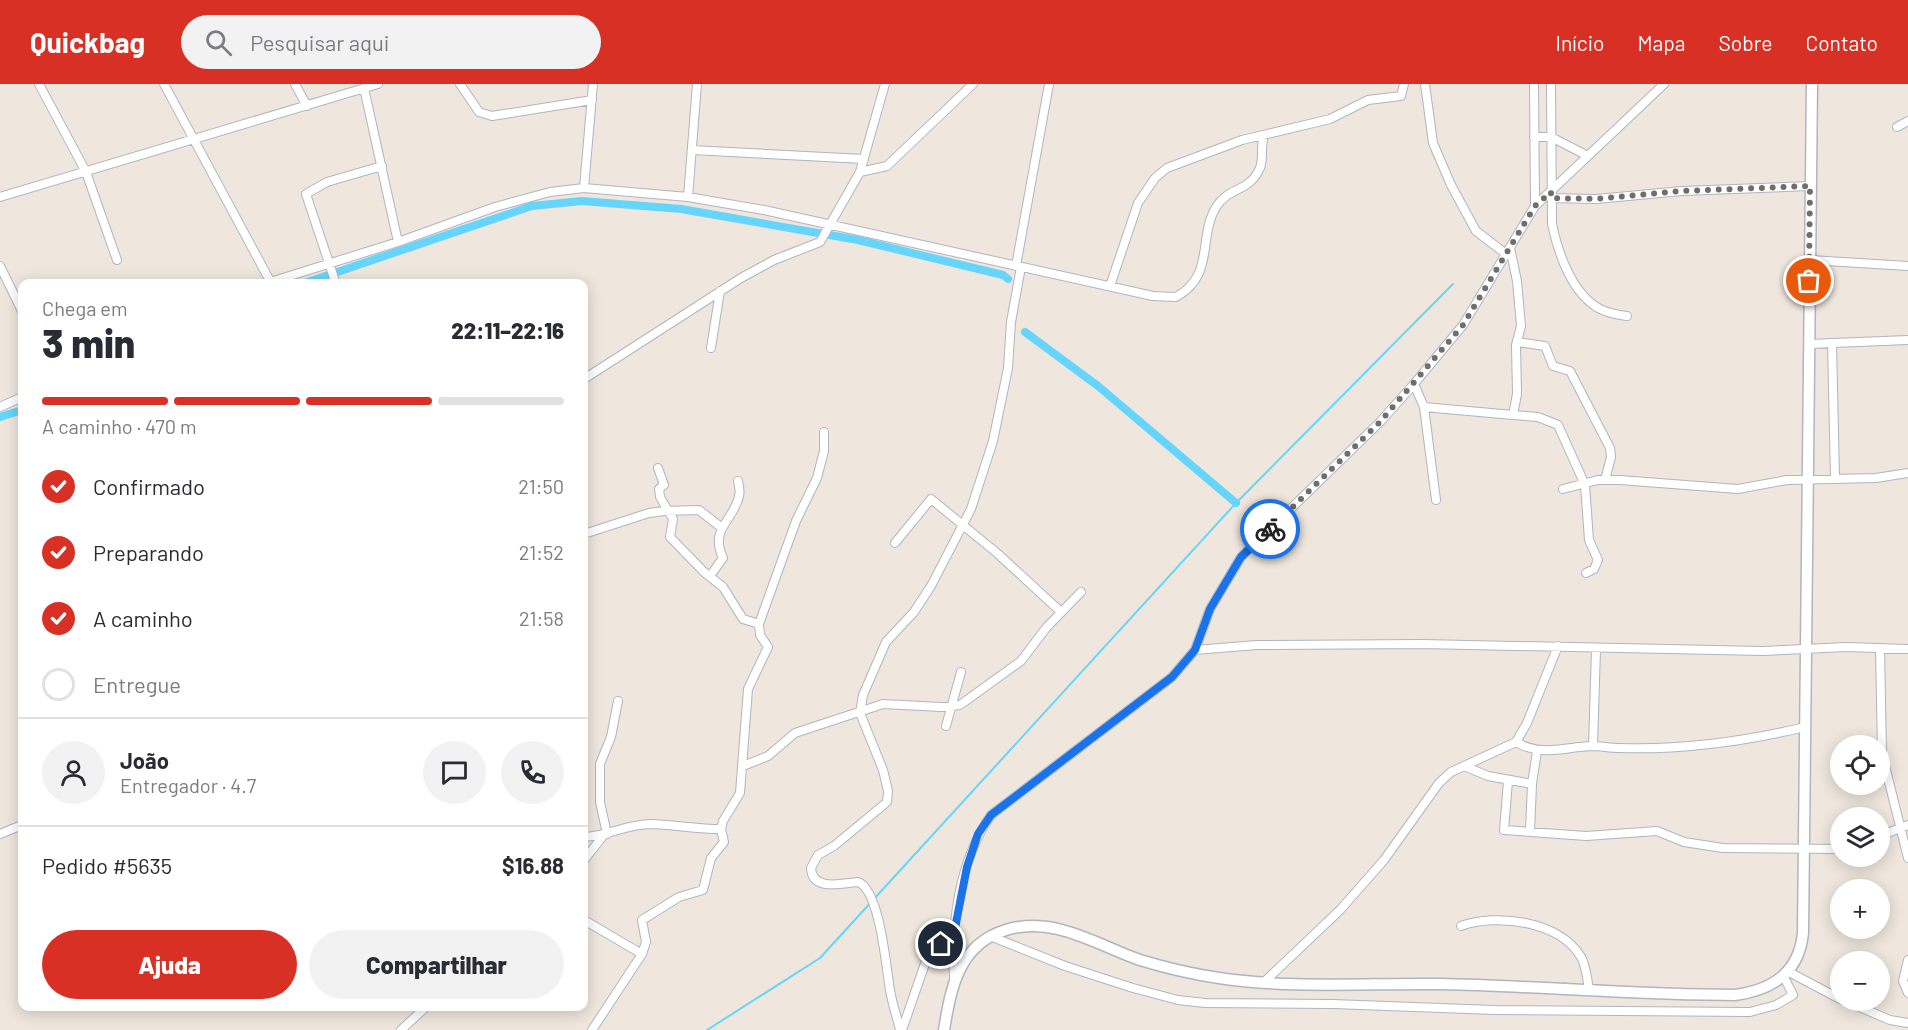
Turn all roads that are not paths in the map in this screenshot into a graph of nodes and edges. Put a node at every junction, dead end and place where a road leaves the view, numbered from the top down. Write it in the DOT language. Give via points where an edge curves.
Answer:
graph roads {
  1 [pos="39,84"];
  2 [pos="165,84"];
  3 [pos="295,84"];
  4 [pos="378,84"];
  5 [pos="460,84"];
  6 [pos="593,84"];
  7 [pos="697,84"];
  8 [pos="885,84"];
  9 [pos="973,84"];
  10 [pos="1049,84"];
  11 [pos="1404,84"];
  12 [pos="1425,84"];
  13 [pos="1534,84"];
  14 [pos="1551,84"];
  15 [pos="1664,84"];
  16 [pos="1812,84"];
  17 [pos="364,88"];
  18 [pos="592,100"];
  19 [pos="307,106"];
  20 [pos="1908,121"];
  21 [pos="1897,127"];
  22 [pos="1264,136"];
  23 [pos="1551,136"];
  24 [pos="1534,137"];
  25 [pos="195,140"];
  26 [pos="692,150"];
  27 [pos="1588,156"];
  28 [pos="864,159"];
  29 [pos="382,166"];
  30 [pos="86,172"];
  31 [pos="860,172"];
  32 [pos="1810,186"];
  33 [pos="584,188"];
  34 [pos="1551,195"];
  35 [pos="0,197"];
  36 [pos="687,197"];
  37 [pos="1535,206"];
  38 [pos="831,223"];
  39 [pos="398,242"];
  40 [pos="1508,251"];
  41 [pos="117,260"];
  42 [pos="1810,260"];
  43 [pos="329,263"];
  44 [pos="1018,266"];
  45 [pos="1908,267"];
  46 [pos="0,269"];
  47 [pos="265,279"];
  48 [pos="277,279"];
  49 [pos="334,279"];
  50 [pos="1110,286"];
  51 [pos="720,291"];
  52 [pos="18,303"];
  53 [pos="1627,316"];
  54 [pos="1908,340"];
  55 [pos="1517,342"];
  56 [pos="1832,343"];
  57 [pos="1809,344"];
  58 [pos="711,348"];
  59 [pos="588,376"];
  60 [pos="1414,384"];
  61 [pos="18,398"];
  62 [pos="0,407"];
  63 [pos="1424,407"];
  64 [pos="1513,415"];
  65 [pos="824,432"];
  66 [pos="658,468"];
  67 [pos="1908,473"];
  68 [pos="1809,478"];
  69 [pos="1835,478"];
  70 [pos="1605,480"];
  71 [pos="738,481"];
  72 [pos="1585,485"];
  73 [pos="1563,489"];
  74 [pos="1436,500"];
  75 [pos="670,511"];
  76 [pos="964,526"];
  77 [pos="722,528"];
  78 [pos="588,533"];
  79 [pos="895,543"];
  80 [pos="1586,573"];
  81 [pos="710,576"];
  82 [pos="1081,592"];
  83 [pos="1061,612"];
  84 [pos="759,624"];
  85 [pos="1558,646"];
  86 [pos="1880,648"];
  87 [pos="1596,649"];
  88 [pos="1806,649"];
  89 [pos="1908,649"];
  90 [pos="1195,650"];
  91 [pos="960,672"];
  92 [pos="618,701"];
  93 [pos="951,707"];
  94 [pos="860,713"];
  95 [pos="946,726"];
  96 [pos="1805,727"];
  97 [pos="1516,742"];
  98 [pos="1593,746"];
  99 [pos="1537,751"];
  100 [pos="743,766"];
  101 [pos="1464,766"];
  102 [pos="1508,781"];
  103 [pos="1532,784"];
  104 [pos="1908,825"];
  105 [pos="18,827"];
  106 [pos="721,829"];
  107 [pos="1899,829"];
  108 [pos="1530,831"];
  109 [pos="1890,832"];
  110 [pos="0,834"];
  111 [pos="605,835"];
  112 [pos="588,837"];
  113 [pos="1802,848"];
  114 [pos="1830,849"];
  115 [pos="588,855"];
  116 [pos="1908,858"];
  117 [pos="588,922"];
  118 [pos="1461,926"];
  119 [pos="954,933"];
  120 [pos="990,936"];
  121 [pos="642,954"];
  122 [pos="1908,960"];
  123 [pos="1907,972"];
  124 [pos="1786,975"];
  125 [pos="954,978"];
  126 [pos="1263,983"];
  127 [pos="1589,989"];
  128 [pos="1908,993"];
  129 [pos="1830,995"];
  130 [pos="422,1011"];
  131 [pos="1870,1011"];
  132 [pos="1905,1025"];
  133 [pos="401,1030"];
  134 [pos="591,1030"];
  135 [pos="901,1030"];
  136 [pos="944,1030"];
  1 -- 30 [label="street"];
  2 -- 25 [label="street"];
  3 -- 19 [label="street"];
  4 -- 17 [label="street"];
  5 -- 18 [label="street" via="479,112 492,116"];
  6 -- 18 [label="street"];
  7 -- 26 [label="street"];
  8 -- 28 [label="street"];
  9 -- 31 [label="street" via="887,166"];
  10 -- 44 [label="street"];
  11 -- 22 [label="street" via="1401,96 1368,99 1330,119"];
  12 -- 40 [label="street" via="1433,143 1451,185 1476,231"];
  13 -- 24 [label="street"];
  14 -- 23 [label="street"];
  15 -- 27 [label="street"];
  16 -- 32 [label="main road"];
  17 -- 19 [label="street"];
  17 -- 29 [label="street"];
  18 -- 33 [label="street"];
  19 -- 25 [label="street"];
  20 -- 21 [label="street"];
  22 -- 50 [label="street" via="1184,161 1155,178 1138,203"];
  22 -- 50 [label="street" via="1261,166 1247,187 1230,193 1217,206 1199,274 1185,293 1166,298"];
  23 -- 24 [label="street"];
  23 -- 27 [label="street"];
  23 -- 34 [label="street"];
  24 -- 37 [label="street"];
  25 -- 30 [label="street"];
  25 -- 47 [label="street"];
  26 -- 28 [label="street"];
  26 -- 36 [label="street"];
  27 -- 34 [label="street"];
  28 -- 31 [label="street"];
  29 -- 39 [label="street"];
  29 -- 43 [label="street" via="327,182 306,194"];
  30 -- 35 [label="street"];
  30 -- 41 [label="street"];
  31 -- 38 [label="street"];
  32 -- 34 [label="street" via="1596,199"];
  32 -- 42 [label="main road"];
  33 -- 36 [label="street"];
  33 -- 39 [label="street" via="550,192 495,207"];
  34 -- 37 [label="street"];
  34 -- 53 [label="street" via="1556,243 1574,280 1598,308"];
  36 -- 38 [label="street"];
  37 -- 40 [label="street"];
  38 -- 44 [label="street"];
  38 -- 51 [label="street" via="820,242 774,260"];
  39 -- 43 [label="street"];
  40 -- 55 [label="street" via="1520,308"];
  40 -- 60 [label="street" via="1463,325"];
  42 -- 45 [label="street"];
  42 -- 57 [label="main road"];
  43 -- 48 [label="street"];
  43 -- 49 [label="street"];
  44 -- 50 [label="street"];
  44 -- 76 [label="street" via="1008,368 998,421"];
  46 -- 52 [label="street"];
  51 -- 58 [label="street"];
  51 -- 59 [label="street"];
  54 -- 56 [label="street"];
  55 -- 64 [label="street"];
  55 -- 70 [label="street" via="1545,346 1553,366 1570,371 1610,448"];
  56 -- 57 [label="street"];
  56 -- 69 [label="street"];
  57 -- 68 [label="main road"];
  60 -- 63 [label="street"];
  60 -- 90 [label="street" via="1241,557 1210,609"];
  61 -- 62 [label="street"];
  63 -- 64 [label="street"];
  63 -- 74 [label="street"];
  64 -- 72 [label="street" via="1538,417 1558,425"];
  65 -- 84 [label="street" via="817,478 796,521"];
  66 -- 75 [label="street" via="663,485 660,497"];
  67 -- 69 [label="street"];
  68 -- 69 [label="street"];
  68 -- 70 [label="street" via="1729,489"];
  68 -- 88 [label="main road"];
  70 -- 72 [label="street"];
  71 -- 77 [label="street" via="739,496"];
  72 -- 73 [label="street"];
  72 -- 80 [label="street" via="1589,540 1598,560"];
  75 -- 77 [label="street" via="699,510"];
  75 -- 78 [label="street" via="649,513"];
  75 -- 81 [label="street" via="670,537"];
  76 -- 79 [label="street" via="931,499"];
  76 -- 83 [label="street"];
  76 -- 94 [label="street" via="914,612 886,642 862,695"];
  77 -- 81 [label="street" via="718,547 723,558"];
  81 -- 84 [label="street" via="723,587 743,619"];
  82 -- 83 [label="street"];
  83 -- 93 [label="street" via="1013,668"];
  84 -- 100 [label="street" via="760,636 768,648 748,689"];
  85 -- 87 [label="street"];
  85 -- 90 [label="street" via="1257,645"];
  85 -- 97 [label="street"];
  86 -- 88 [label="street"];
  86 -- 89 [label="street"];
  86 -- 107 [label="street" via="1882,754"];
  87 -- 88 [label="street"];
  87 -- 98 [label="street"];
  88 -- 96 [label="main road"];
  90 -- 119 [label="street" via="1172,677 991,815 978,834 967,867"];
  91 -- 93 [label="street"];
  92 -- 111 [label="street" via="614,727 600,765"];
  93 -- 94 [label="street" via="883,704"];
  93 -- 95 [label="street"];
  94 -- 100 [label="street" via="795,733 768,756"];
  94 -- 135 [label="street" via="880,761 888,791 886,802 818,855 811,874 823,885 858,882 868,889"];
  96 -- 98 [label="street" via="1756,737 1664,747"];
  96 -- 113 [label="main road"];
  97 -- 99 [label="street"];
  97 -- 101 [label="street"];
  98 -- 99 [label="street"];
  99 -- 103 [label="street"];
  100 -- 106 [label="street" via="740,793"];
  101 -- 102 [label="street"];
  101 -- 126 [label="street" via="1440,783 1384,860 1340,910"];
  102 -- 103 [label="street"];
  102 -- 108 [label="street" via="1504,830"];
  103 -- 108 [label="street"];
  104 -- 107 [label="street"];
  105 -- 110 [label="street"];
  106 -- 111 [label="street" via="652,824 621,827"];
  106 -- 121 [label="street" via="724,842 711,858 702,890 679,897 642,920 646,942"];
  107 -- 109 [label="street"];
  107 -- 116 [label="street"];
  108 -- 113 [label="street" via="1586,836 1658,831 1703,846"];
  111 -- 112 [label="street"];
  111 -- 115 [label="street"];
  113 -- 114 [label="street"];
  113 -- 124 [label="main road" via="1802,945"];
  117 -- 121 [label="street"];
  118 -- 127 [label="street" via="1478,920 1510,920 1553,932 1581,957"];
  119 -- 125 [label="street"];
  119 -- 135 [label="street" via="928,954"];
  120 -- 124 [label="street" via="1133,988 1205,1003 1750,1012 1776,1005 1793,995"];
  120 -- 125 [label="main road" via="970,950"];
  120 -- 126 [label="main road" via="1028,926 1058,928 1184,972"];
  121 -- 134 [label="street"];
  122 -- 123 [label="street"];
  123 -- 128 [label="street" via="1904,989"];
  124 -- 127 [label="main road" via="1768,987 1735,995"];
  124 -- 129 [label="street"];
  125 -- 136 [label="main road"];
  126 -- 127 [label="main road"];
  130 -- 133 [label="street"];
  131 -- 132 [label="street"];
}
